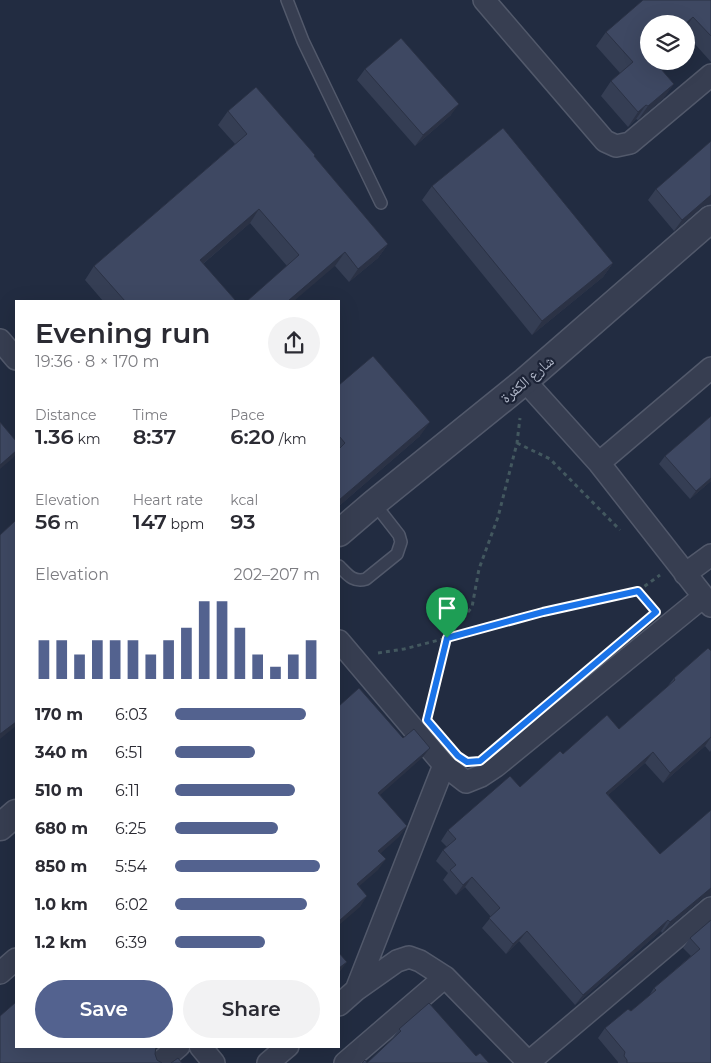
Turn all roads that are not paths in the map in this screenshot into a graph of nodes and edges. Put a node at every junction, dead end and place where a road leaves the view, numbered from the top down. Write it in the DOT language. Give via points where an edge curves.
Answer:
graph roads {
  1 [pos="287,0"];
  2 [pos="484,0"];
  3 [pos="711,75"];
  4 [pos="381,204"];
  5 [pos="711,219"];
  6 [pos="0,340"];
  7 [pos="15,358"];
  8 [pos="711,368"];
  9 [pos="525,381"];
  10 [pos="600,463"];
  11 [pos="374,503"];
  12 [pos="340,532"];
  13 [pos="711,555"];
  14 [pos="340,567"];
  15 [pos="685,574"];
  16 [pos="707,602"];
  17 [pos="343,655"];
  18 [pos="444,765"];
  19 [pos="711,908"];
  20 [pos="15,961"];
  21 [pos="0,973"];
  22 [pos="445,977"];
  23 [pos="356,990"];
  24 [pos="340,1004"];
  25 [pos="177,1048"];
  26 [pos="202,1048"];
  27 [pos="286,1048"];
  28 [pos="159,1063"];
  29 [pos="214,1063"];
  30 [pos="268,1063"];
  31 [pos="345,1063"];
  32 [pos="529,1063"];
  1 -- 4 [label="lane" via="302,41"];
  2 -- 3 [label="street" via="605,140 616,146 630,143"];
  5 -- 9 [label="street, شارع الكفرة"];
  6 -- 7 [label="street"];
  8 -- 10 [label="street"];
  9 -- 10 [label="street"];
  9 -- 11 [label="street, شارع الكفرة"];
  10 -- 15 [label="street"];
  11 -- 12 [label="street, شارع الكفرة"];
  11 -- 14 [label="lane" via="399,535 401,542 397,554 360,581"];
  13 -- 15 [label="street"];
  15 -- 16 [label="street"];
  16 -- 18 [label="street" via="481,776 466,782"];
  17 -- 18 [label="street"];
  18 -- 23 [label="street"];
  19 -- 32 [label="street"];
  20 -- 21 [label="street"];
  22 -- 23 [label="street" via="409,957 397,961"];
  22 -- 31 [label="street"];
  22 -- 32 [label="street"];
  23 -- 24 [label="street"];
  25 -- 28 [label="street"];
  26 -- 29 [label="street"];
  27 -- 30 [label="street"];
}
